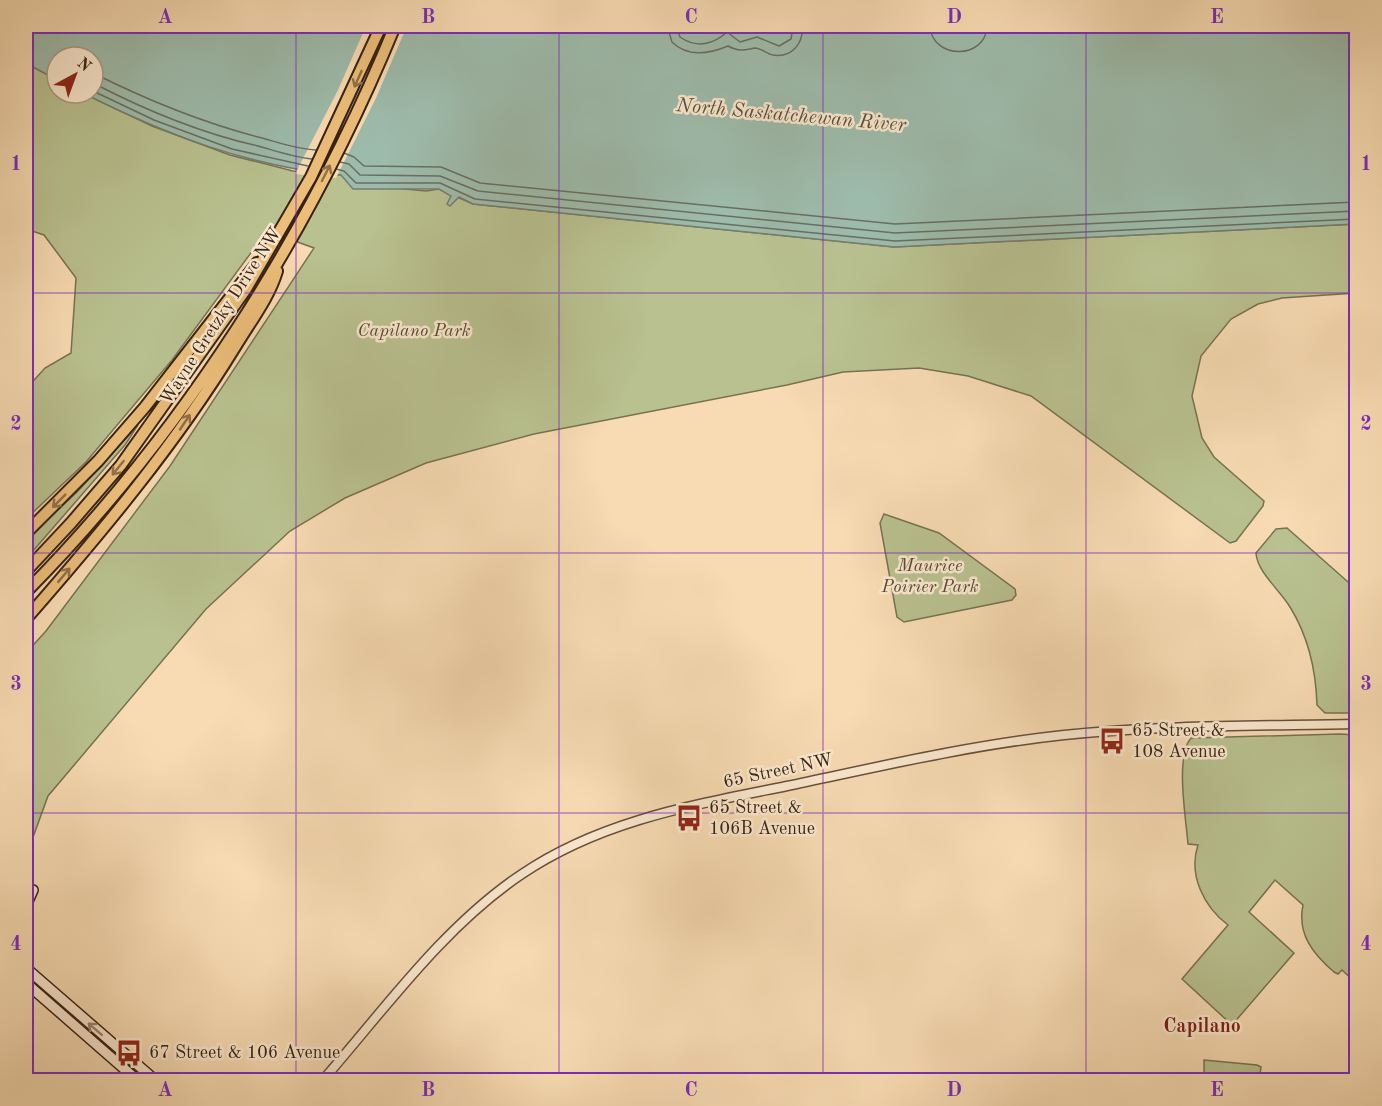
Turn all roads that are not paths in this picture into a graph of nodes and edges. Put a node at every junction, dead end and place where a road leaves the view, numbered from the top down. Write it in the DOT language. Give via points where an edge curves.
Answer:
graph roads {
  1 [pos="381,26"];
  2 [pos="395,26"];
  3 [pos="271,247"];
  4 [pos="283,254"];
  5 [pos="26,533"];
  6 [pos="26,571"];
  7 [pos="26,592"];
  8 [pos="26,619"];
  9 [pos="1356,724"];
  10 [pos="33,890"];
  11 [pos="26,906"];
  12 [pos="26,915"];
  13 [pos="26,945"];
  14 [pos="26,968"];
  15 [pos="26,983"];
  16 [pos="137,1080"];
  17 [pos="155,1080"];
  18 [pos="323,1080"];
  1 -- 3 [label="main road, Wayne Gretzky Drive NW, one-way" via="340,120"];
  4 -- 2 [label="main road, Wayne Gretzky Drive NW, one-way" via="344,139"];
  3 -- 5 [label="main road, one-way" via="145,406"];
  3 -- 6 [label="main road, Wayne Gretzky Drive NW, one-way" via="219,329 126,457"];
  4 -- 7 [label="main road, Wayne Gretzky Drive NW" via="162,434"];
  8 -- 4 [label="main road, one-way" via="172,441 273,285"];
  9 -- 18 [label="street, 65 Street NW" via="1121,732 1010,742 707,802 612,827 545,859 485,901 442,943"];
  10 -- 11 [label="main road"];
  12 -- 13 [label="main road"];
  17 -- 14 [label="main road, one-way"];
  15 -- 16 [label="main road"];
}
